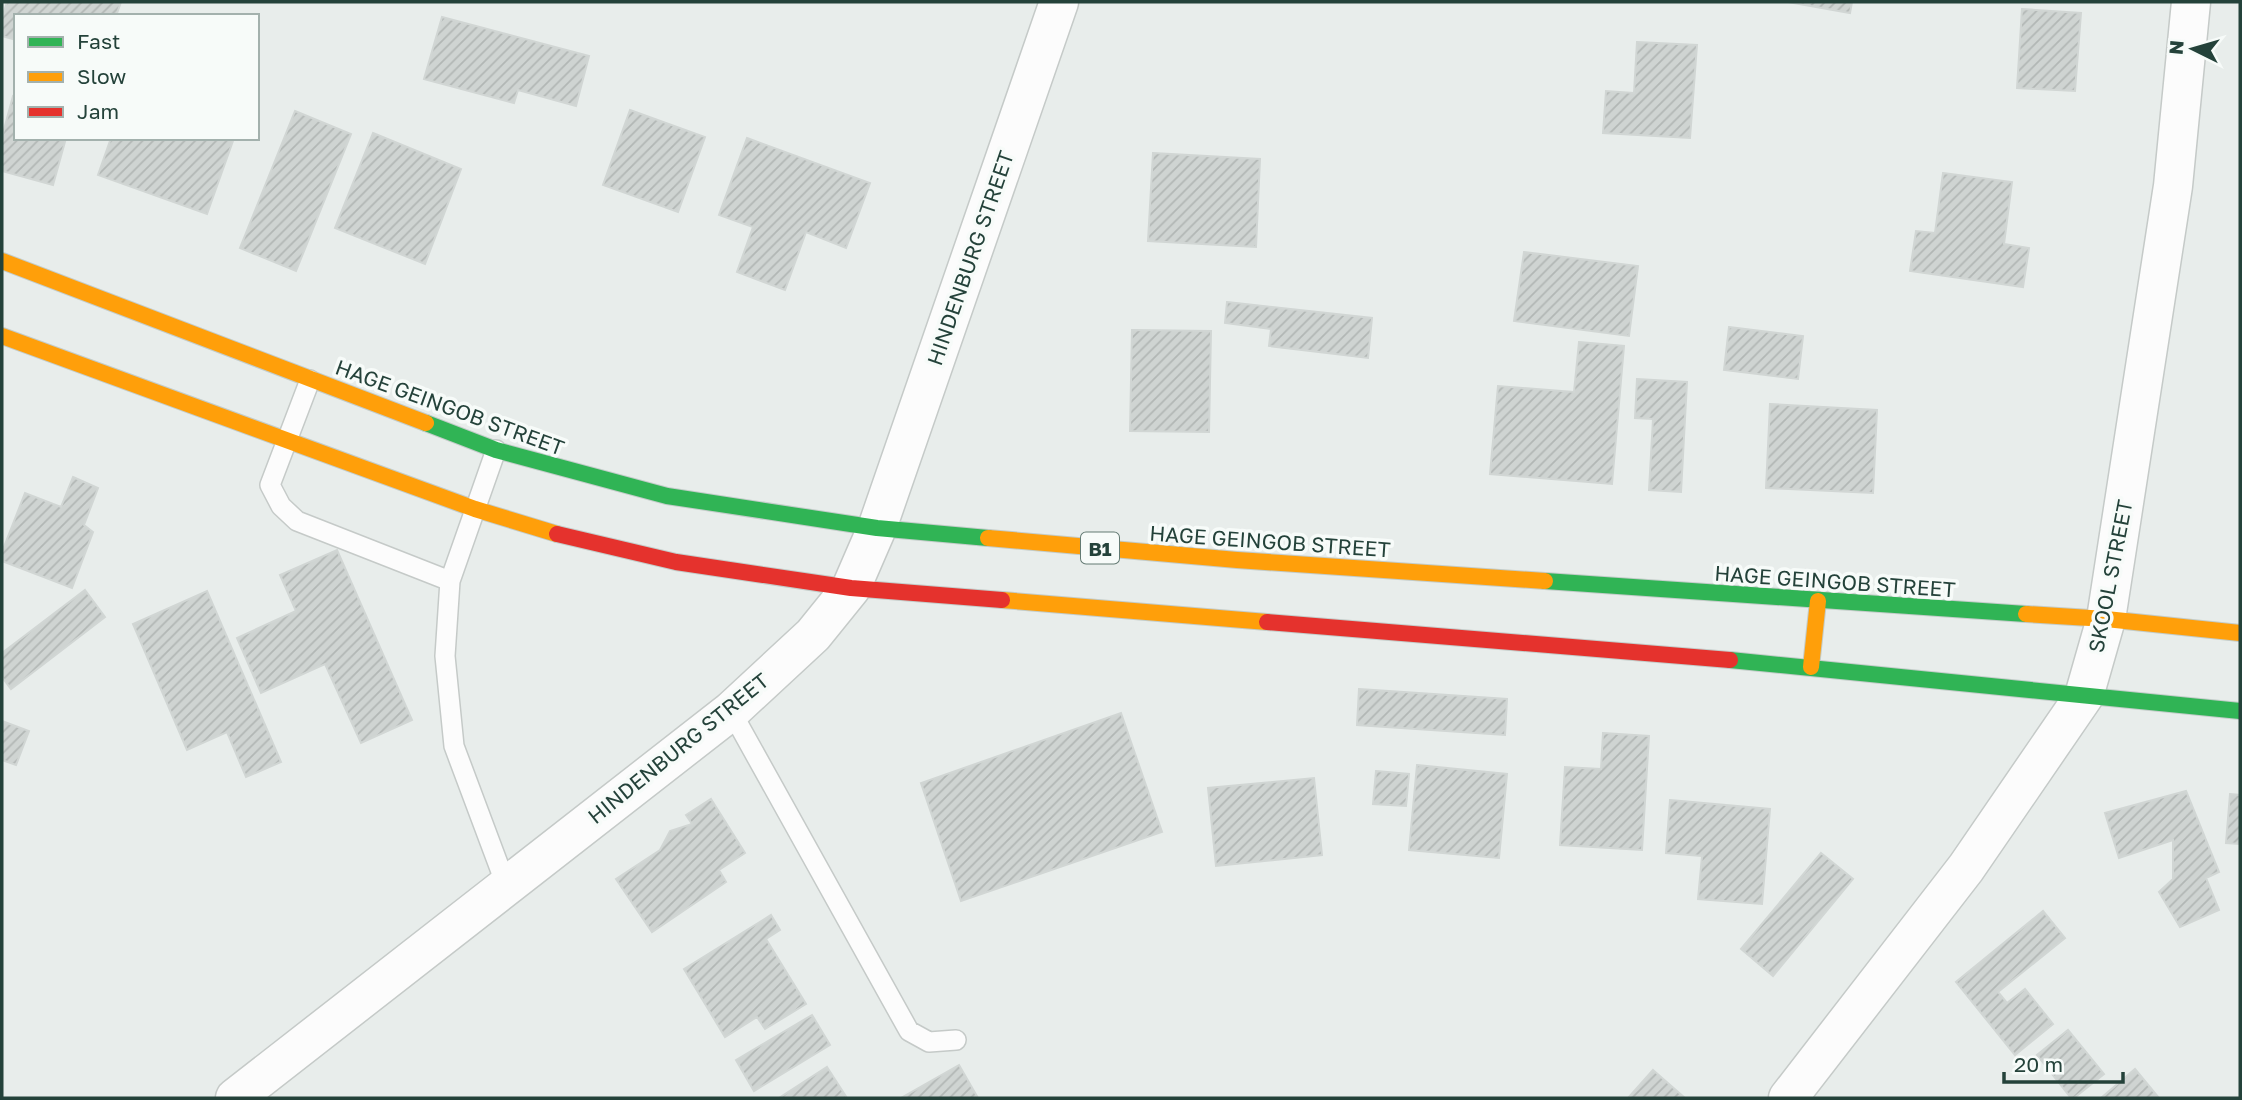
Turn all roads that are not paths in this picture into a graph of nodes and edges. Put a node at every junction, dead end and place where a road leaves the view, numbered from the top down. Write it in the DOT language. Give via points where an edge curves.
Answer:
graph roads {
  1 [pos="1059,2"];
  2 [pos="2191,2"];
  3 [pos="2,261"];
  4 [pos="2,336"];
  5 [pos="310,380"];
  6 [pos="288,439"];
  7 [pos="496,450"];
  8 [pos="475,509"];
  9 [pos="877,528"];
  10 [pos="450,581"];
  11 [pos="851,588"];
  12 [pos="1818,601"];
  13 [pos="2106,619"];
  14 [pos="2240,633"];
  15 [pos="1811,667"];
  16 [pos="2084,696"];
  17 [pos="2240,710"];
  18 [pos="731,711"];
  19 [pos="506,885"];
  20 [pos="956,1040"];
  21 [pos="235,1098"];
  22 [pos="1788,1098"];
  1 -- 9 [label="street, HINDENBURG STREET"];
  2 -- 13 [label="street, SKOOL STREET" via="2174,186"];
  3 -- 5 [label="highway, HAGE GEINGOB STREET / B1"];
  4 -- 6 [label="highway"];
  5 -- 6 [label="lane"];
  5 -- 7 [label="highway, HAGE GEINGOB STREET / B1"];
  6 -- 8 [label="highway"];
  6 -- 10 [label="lane" via="270,485 281,506 297,521"];
  7 -- 8 [label="lane"];
  7 -- 9 [label="highway, HAGE GEINGOB STREET / B1" via="667,496"];
  8 -- 10 [label="lane"];
  8 -- 11 [label="highway" via="582,541 676,562"];
  9 -- 11 [label="street, HINDENBURG STREET"];
  9 -- 12 [label="highway, HAGE GEINGOB STREET / B1" via="1237,561"];
  10 -- 19 [label="lane" via="444,656 454,746"];
  11 -- 15 [label="highway"];
  11 -- 18 [label="street, HINDENBURG STREET" via="813,635"];
  12 -- 13 [label="highway, HAGE GEINGOB STREET / B1"];
  12 -- 15 [label="highway"];
  13 -- 14 [label="highway, HAGE GEINGOB STREET / B1"];
  13 -- 16 [label="street, SKOOL STREET"];
  15 -- 16 [label="highway"];
  16 -- 17 [label="highway"];
  16 -- 22 [label="street, SKOOL STREET" via="1966,868"];
  18 -- 19 [label="street, HINDENBURG STREET"];
  18 -- 20 [label="lane" via="909,1031 929,1042"];
  19 -- 21 [label="street, HINDENBURG STREET"];
}
